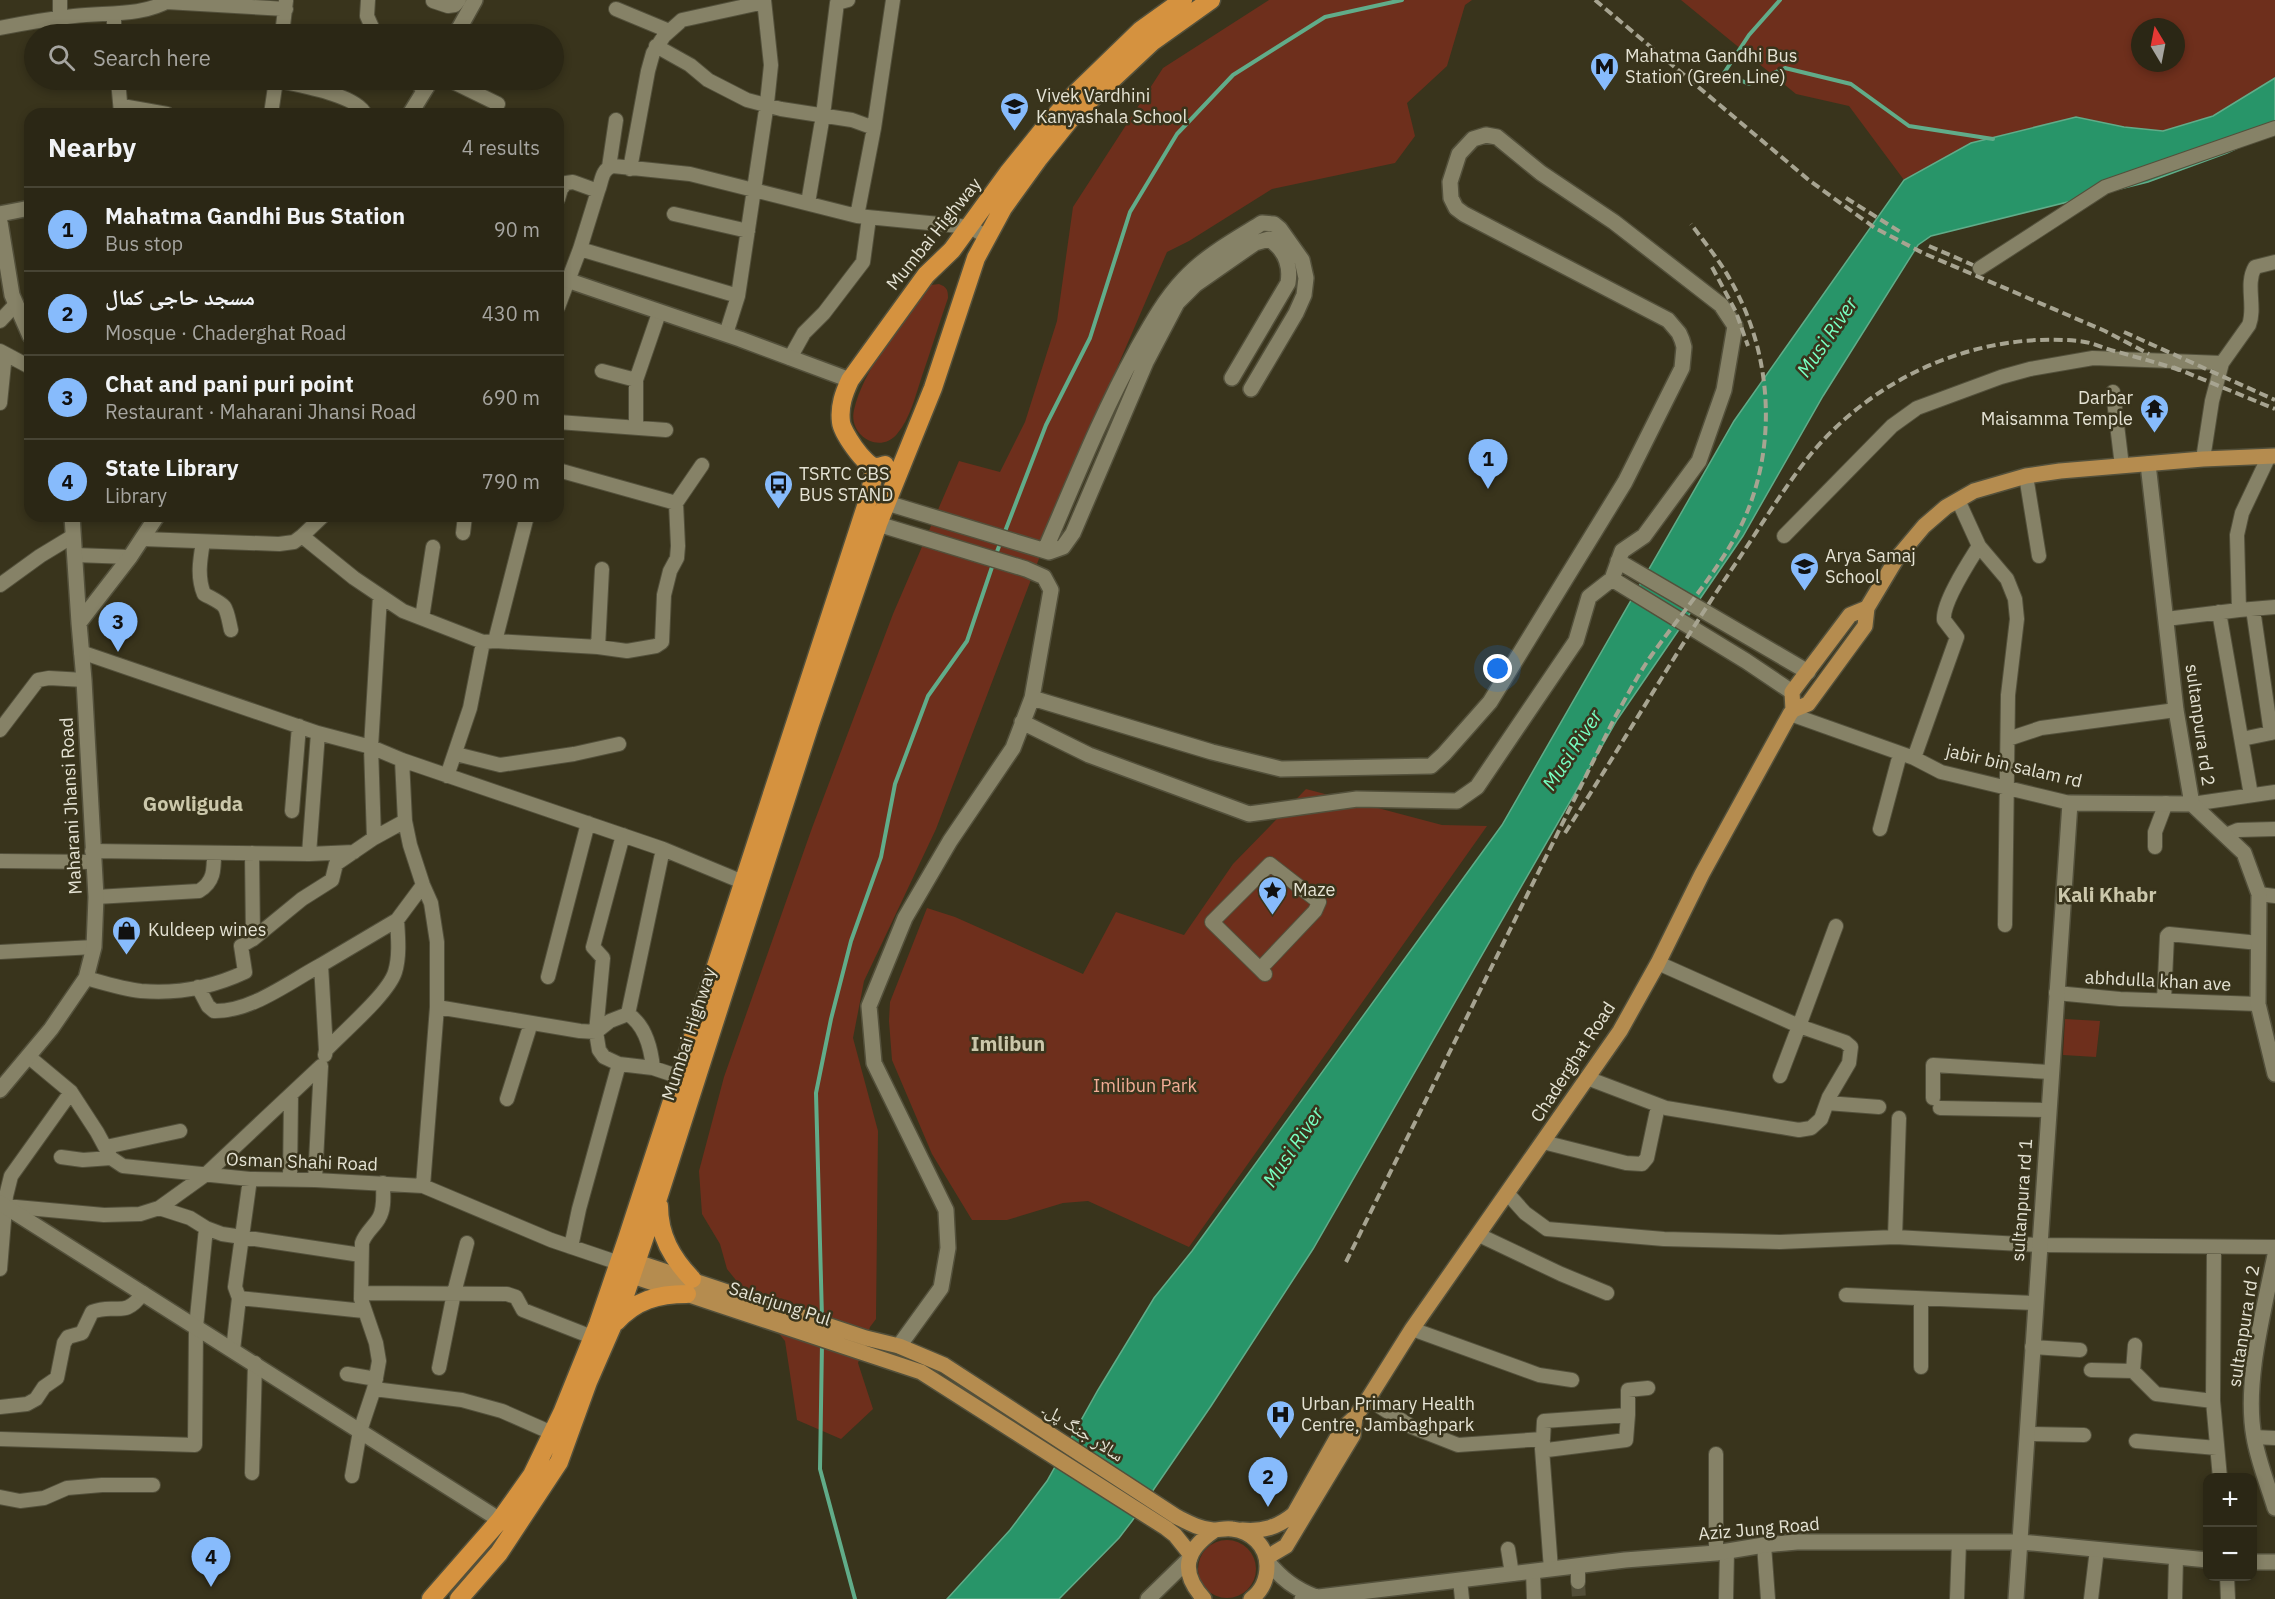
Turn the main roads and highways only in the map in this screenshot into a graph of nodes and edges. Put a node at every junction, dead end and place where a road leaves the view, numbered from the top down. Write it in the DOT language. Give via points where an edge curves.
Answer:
graph roads {
  1 [pos="1183,0"];
  2 [pos="1211,0"];
  3 [pos="906,456"];
  4 [pos="2272,456"];
  5 [pos="875,466"];
  6 [pos="1867,608"];
  7 [pos="1791,712"];
  8 [pos="750,885"];
  9 [pos="659,1195"];
  10 [pos="624,1265"];
  11 [pos="689,1286"];
  12 [pos="611,1329"];
  13 [pos="864,1345"];
  14 [pos="1355,1417"];
  15 [pos="1215,1530"];
  16 [pos="1242,1530"];
  17 [pos="1190,1556"];
  18 [pos="1267,1559"];
  19 [pos="431,1599"];
  20 [pos="459,1599"];
  21 [pos="1204,1599"];
  22 [pos="1251,1599"];
  1 -- 5 [label="highway, Mumbai Highway" via="1142,30 1046,126 952,250 926,275 850,380 842,399 841,424 854,447"];
  2 -- 3 [label="highway, Mumbai Highway" via="1152,42 1072,117 1009,200 976,258"];
  3 -- 5 [label="highway"];
  3 -- 8 [label="highway, Mumbai Highway" via="878,524"];
  4 -- 6 [label="main road, Chaderghat Road" via="2060,471 1974,491 1946,507 1918,534 1897,558"];
  5 -- 8 [label="highway, Mumbai Highway"];
  6 -- 7 [label="main road, Chaderghat Road" via="1864,626 1811,700"];
  6 -- 7 [label="main road, Chaderghat Road" via="1850,615 1792,692"];
  7 -- 14 [label="main road, Chaderghat Road" via="1620,1031"];
  8 -- 9 [label="highway, Mumbai Highway"];
  8 -- 10 [label="highway, Mumbai Highway" via="680,1077"];
  9 -- 10 [label="highway, Mumbai Highway"];
  9 -- 11 [label="highway" via="665,1241"];
  10 -- 11 [label="main road, Salarjung Pul"];
  10 -- 12 [label="highway, Mumbai Highway"];
  10 -- 19 [label="highway, Mumbai Highway" via="532,1475 500,1520"];
  11 -- 12 [label="highway" via="644,1300 625,1312"];
  11 -- 13 [label="main road, Salarjung Pul"];
  12 -- 20 [label="highway, Mumbai Highway" via="559,1462 499,1553"];
  13 -- 15 [label="main road, سالار جنگ پل۔" via="899,1346 944,1365 1177,1517"];
  13 -- 17 [label="main road, سالار جنگ پل۔" via="921,1372 1166,1528"];
  14 -- 16 [label="main road, Chaderghat Road" via="1342,1428 1294,1514 1270,1529"];
  14 -- 18 [label="main road, Chaderghat Road" via="1353,1435 1286,1546"];
  15 -- 16 [label="main road, Chaderghat Road"];
  15 -- 17 [label="main road" via="1199,1541"];
  16 -- 18 [label="main road" via="1254,1537"];
  17 -- 21 [label="main road" via="1189,1573"];
  18 -- 22 [label="main road" via="1264,1584"];
}
